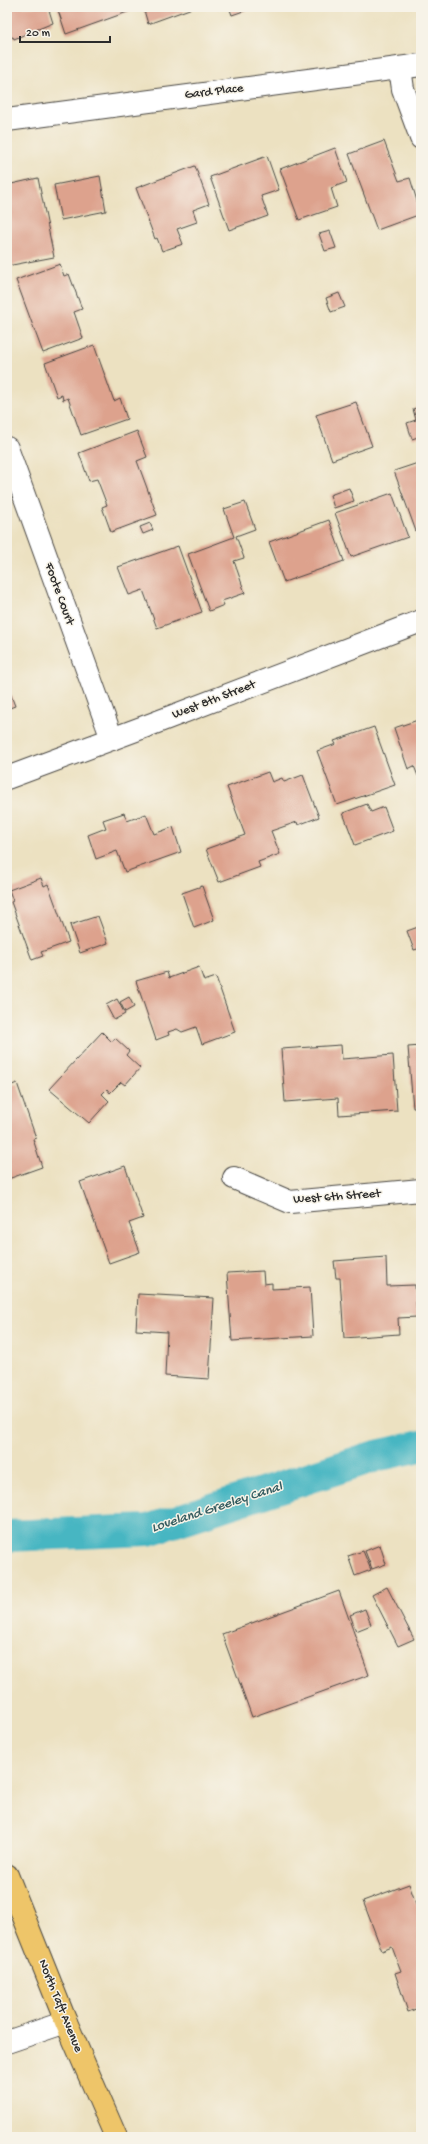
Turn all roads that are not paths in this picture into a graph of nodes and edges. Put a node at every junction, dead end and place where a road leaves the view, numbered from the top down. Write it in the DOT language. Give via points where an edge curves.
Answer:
graph roads {
  1 [pos="421,65"];
  2 [pos="400,68"];
  3 [pos="7,120"];
  4 [pos="421,138"];
  5 [pos="7,448"];
  6 [pos="421,621"];
  7 [pos="112,739"];
  8 [pos="7,778"];
  9 [pos="234,1178"];
  10 [pos="421,1190"];
  11 [pos="7,1875"];
  12 [pos="66,2022"];
  13 [pos="7,2042"];
  14 [pos="116,2137"];
  1 -- 2 [label="street, Gard Place"];
  2 -- 3 [label="street, Gard Place"];
  2 -- 4 [label="street" via="403,89"];
  5 -- 7 [label="street, Foote Court"];
  6 -- 7 [label="street, West 8th Street"];
  7 -- 8 [label="street, West 8th Street"];
  9 -- 10 [label="street, West 6th Street" via="290,1202"];
  11 -- 12 [label="main road, North Taft Avenue"];
  12 -- 13 [label="street"];
  12 -- 14 [label="main road, North Taft Avenue"];
}
